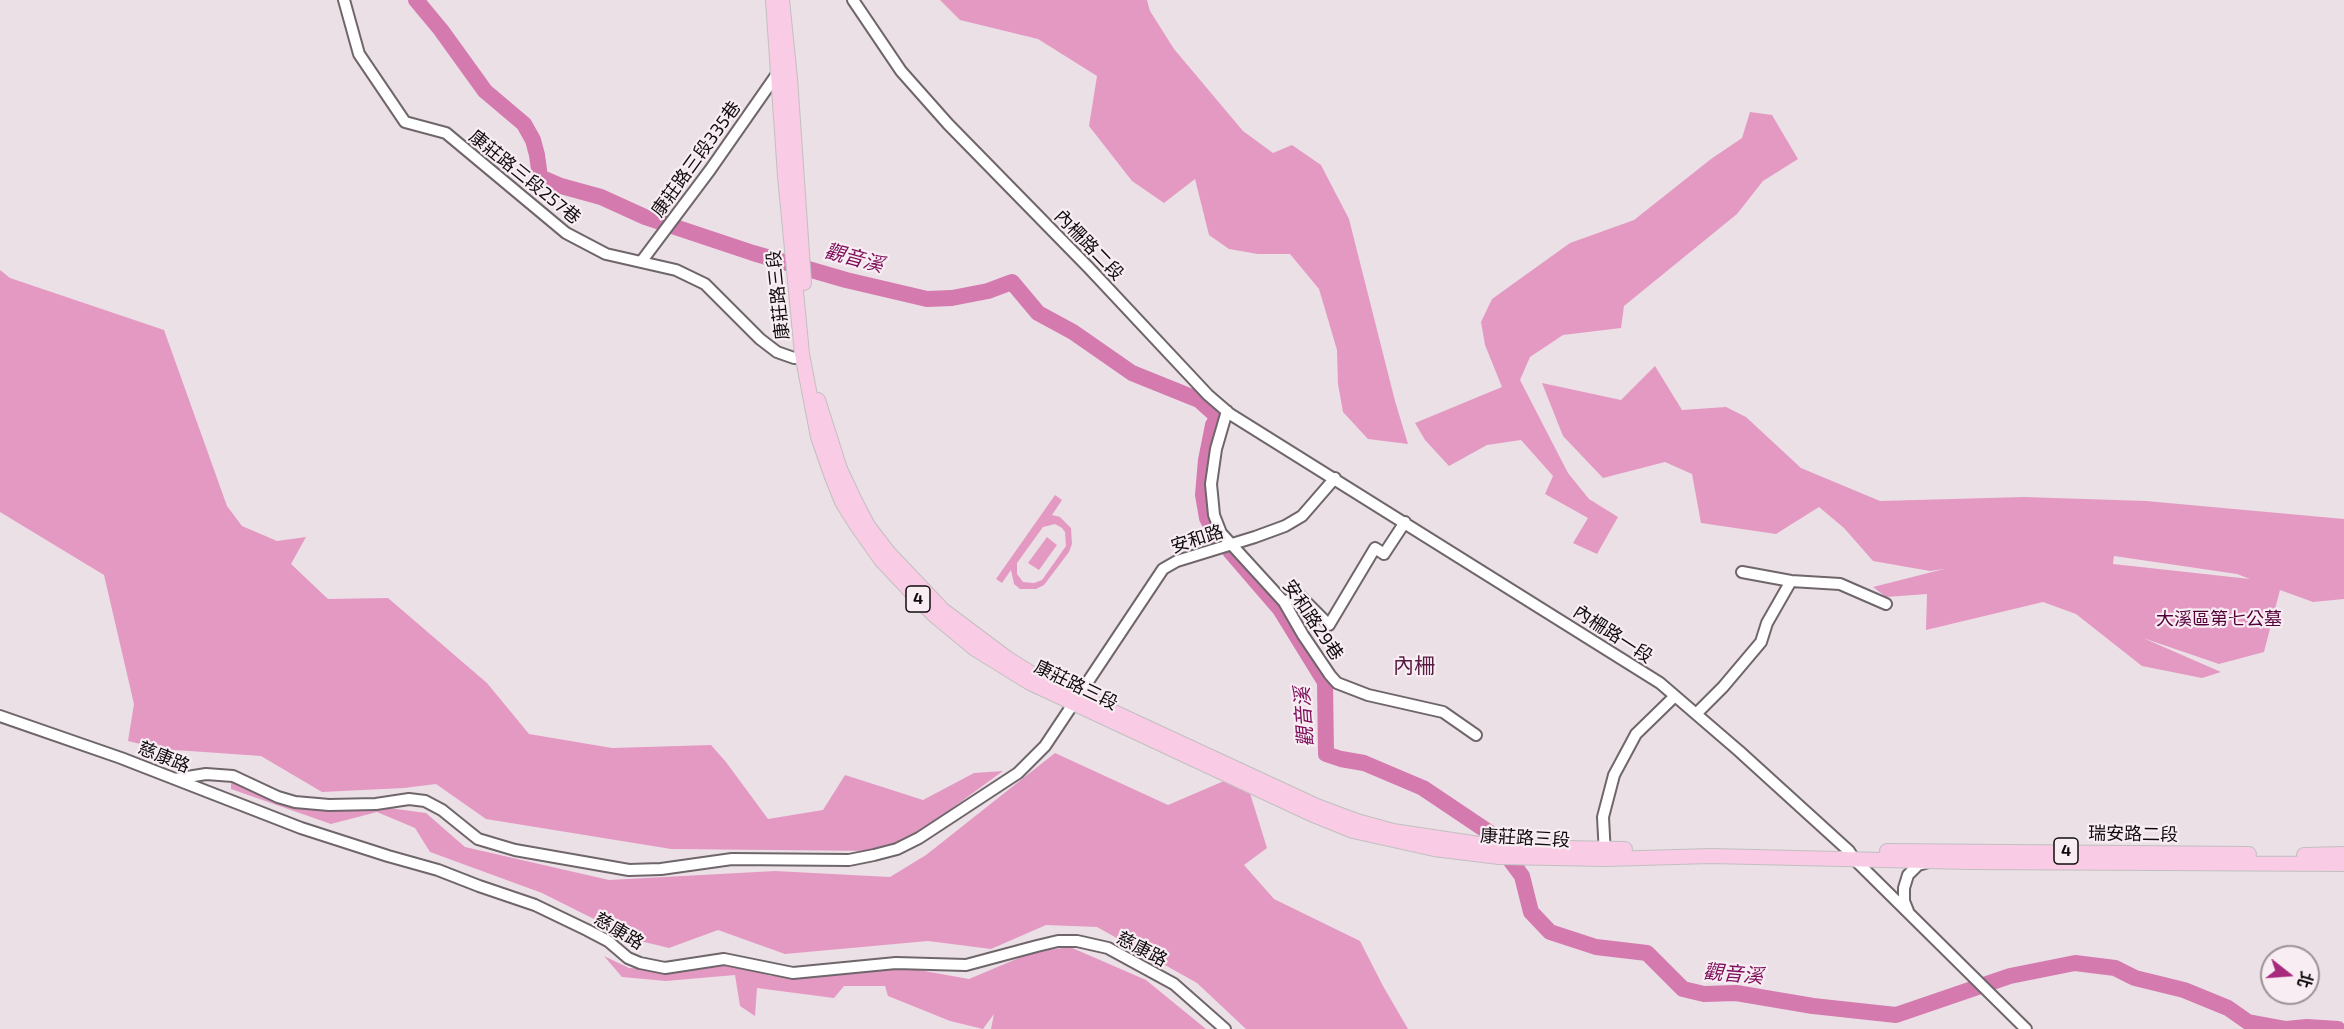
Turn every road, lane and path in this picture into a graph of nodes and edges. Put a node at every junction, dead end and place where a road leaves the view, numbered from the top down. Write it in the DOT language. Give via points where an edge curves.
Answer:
graph roads {
  1 [pos="344,0"];
  2 [pos="773,0"];
  3 [pos="782,0"];
  4 [pos="853,0"];
  5 [pos="777,74"];
  6 [pos="641,262"];
  7 [pos="802,357"];
  8 [pos="1227,411"];
  9 [pos="1335,478"];
  10 [pos="1405,522"];
  11 [pos="1232,545"];
  12 [pos="1742,572"];
  13 [pos="1791,581"];
  14 [pos="1284,602"];
  15 [pos="1886,604"];
  16 [pos="1675,696"];
  17 [pos="1076,700"];
  18 [pos="1696,714"];
  19 [pos="0,716"];
  20 [pos="1476,735"];
  21 [pos="175,779"];
  22 [pos="1605,854"];
  23 [pos="2344,854"];
  24 [pos="1851,855"];
  25 [pos="2285,859"];
  26 [pos="1931,861"];
  27 [pos="2344,864"];
  28 [pos="1908,912"];
  29 [pos="1225,1029"];
  30 [pos="2026,1029"];
  1 -- 6 [label="street, 康莊路三段257巷" via="359,54 405,122 446,133 566,233 606,254"];
  2 -- 5 [label="main road, 康莊路三段 / 4"];
  3 -- 17 [label="main road, 康莊路三段 / 4" via="811,358 818,402 840,469 868,526 943,610 1007,658"];
  4 -- 8 [label="street, 內柵路二段" via="901,70 948,124"];
  5 -- 6 [label="street, 康莊路三段335巷"];
  5 -- 7 [label="main road, 康莊路三段 / 4"];
  6 -- 7 [label="street, 康莊路三段257巷" via="676,270 705,284 777,352"];
  7 -- 17 [label="main road, 康莊路三段 / 4" via="818,437 832,477 842,502 881,560 934,615 975,649 1020,678"];
  8 -- 9 [label="street, 內柵路二段"];
  8 -- 11 [label="street, 安和路29巷" via="1211,484 1214,515 1221,533"];
  9 -- 10 [label="street, 內柵路一段"];
  9 -- 11 [label="street, 安和路" via="1302,516"];
  10 -- 14 [label="street" via="1384,554 1375,548 1329,625 1299,595"];
  10 -- 16 [label="street, 內柵路一段" via="1603,646"];
  11 -- 14 [label="street, 安和路29巷"];
  11 -- 17 [label="street, 安和路" via="1163,569"];
  12 -- 13 [label="street"];
  13 -- 15 [label="street" via="1840,584"];
  13 -- 18 [label="street" via="1767,623 1761,642"];
  14 -- 20 [label="street, 安和路29巷" via="1337,683 1368,695 1443,712"];
  16 -- 18 [label="street, 內柵路一段"];
  16 -- 22 [label="street" via="1636,734 1614,775 1603,817"];
  17 -- 21 [label="street, 安和路" via="1045,746 1018,773 919,838 897,849 849,860 732,859 628,870 515,850 478,839 425,801 329,805 278,797 233,776 206,774"];
  17 -- 22 [label="main road, 康莊路三段 / 4" via="1357,821 1487,851"];
  18 -- 24 [label="street, 內柵路一段"];
  19 -- 21 [label="street, 慈康路"];
  21 -- 29 [label="street, 慈康路" via="301,828 535,905 608,941 640,963 665,968 724,959 793,973 896,963 966,965 1058,941 1077,941 1108,948 1174,984"];
  22 -- 24 [label="main road, 康莊路三段 / 4"];
  23 -- 25 [label="main road, 瑞安路二段 / 4"];
  24 -- 25 [label="main road, 瑞安路二段 / 4"];
  24 -- 26 [label="main road, 4"];
  24 -- 28 [label="street"];
  25 -- 26 [label="main road, 瑞安路二段 / 4"];
  25 -- 27 [label="main road, 瑞安路二段 / 4"];
  26 -- 28 [label="street" via="1908,875 1904,901"];
  28 -- 30 [label="street"];
}
